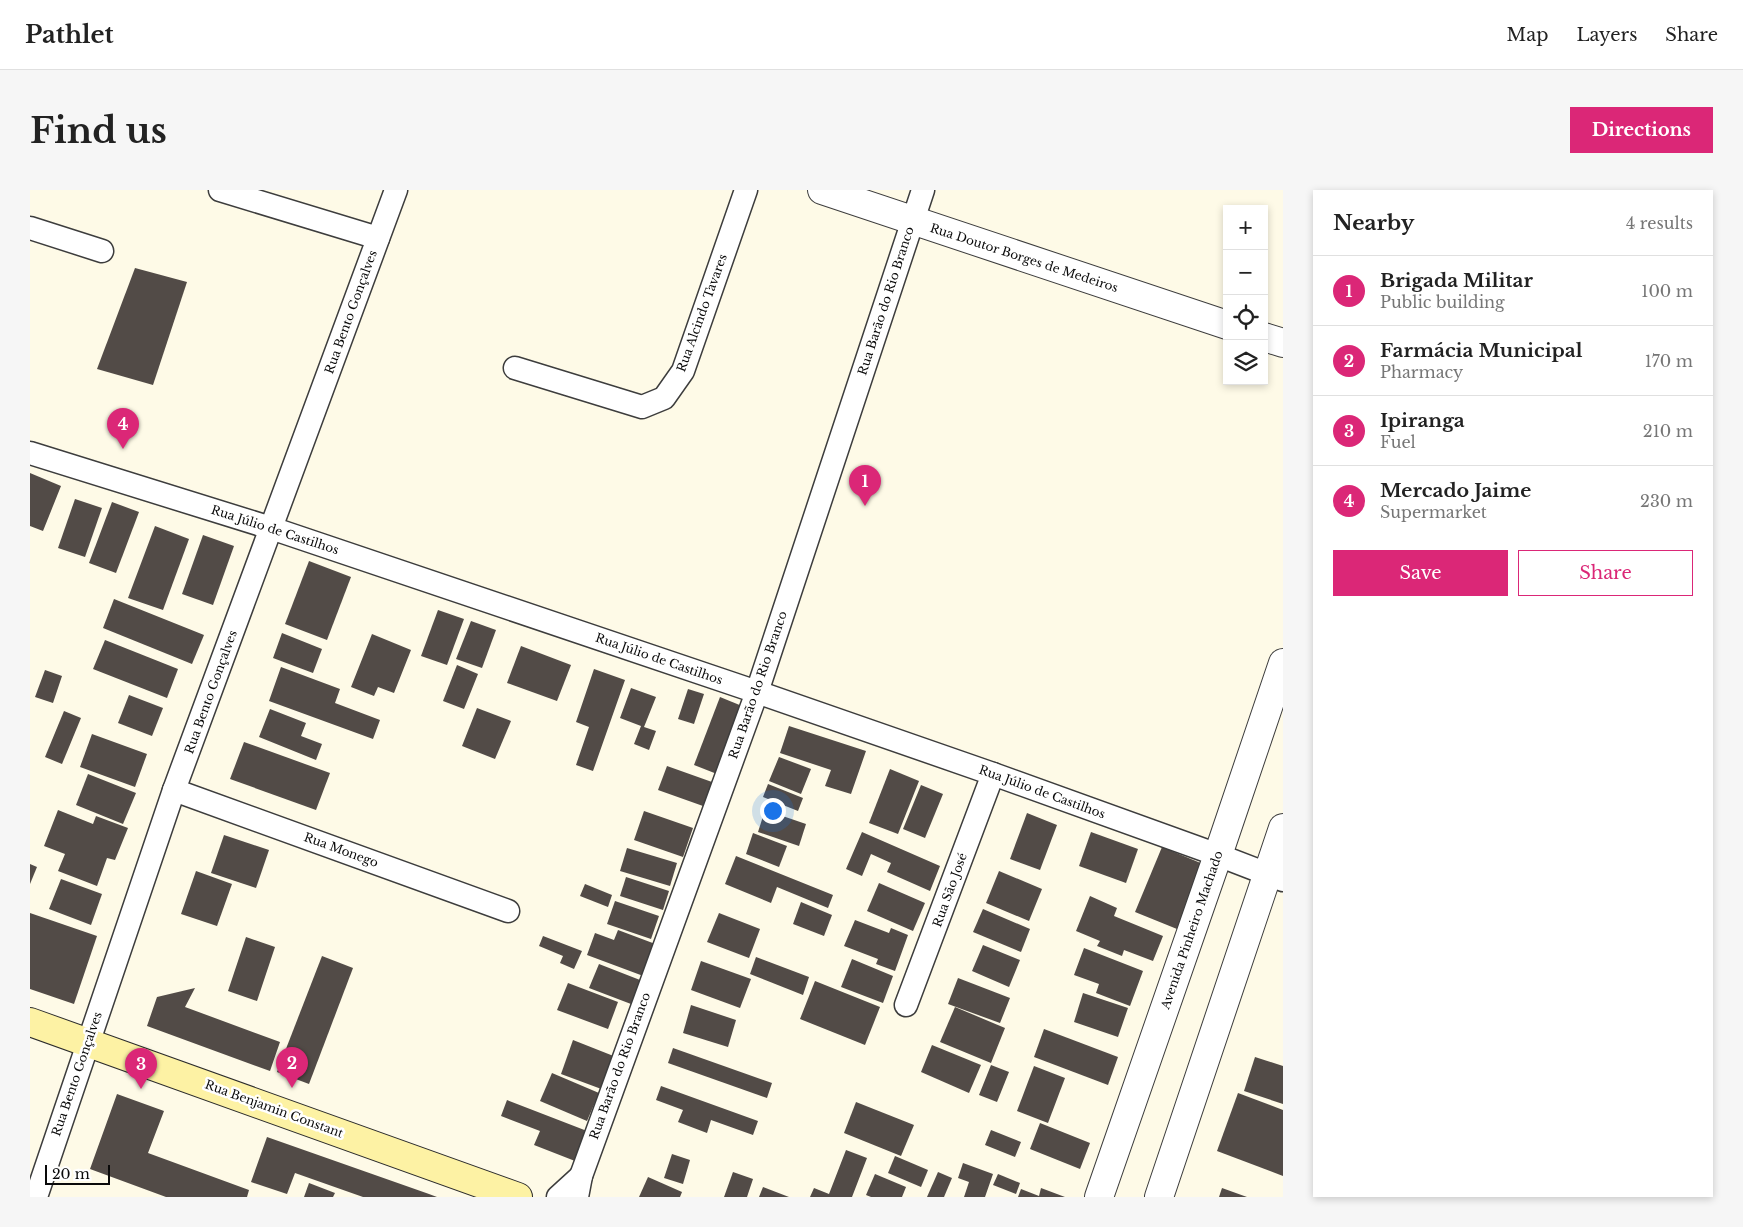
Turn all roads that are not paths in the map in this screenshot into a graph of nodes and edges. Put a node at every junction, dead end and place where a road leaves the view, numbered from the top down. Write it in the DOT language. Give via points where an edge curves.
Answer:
graph roads {
  1 [pos="220,190"];
  2 [pos="396,190"];
  3 [pos="746,190"];
  4 [pos="822,190"];
  5 [pos="923,190"];
  6 [pos="912,220"];
  7 [pos="30,228"];
  8 [pos="378,238"];
  9 [pos="102,251"];
  10 [pos="1223,323"];
  11 [pos="1268,338"];
  12 [pos="1283,343"];
  13 [pos="515,368"];
  14 [pos="30,453"];
  15 [pos="271,528"];
  16 [pos="1283,663"];
  17 [pos="756,692"];
  18 [pos="993,774"];
  19 [pos="174,790"];
  20 [pos="1283,828"];
  21 [pos="1218,855"];
  22 [pos="1275,878"];
  23 [pos="508,911"];
  24 [pos="906,1006"];
  25 [pos="30,1022"];
  26 [pos="88,1042"];
  27 [pos="579,1187"];
  28 [pos="36,1197"];
  29 [pos="518,1197"];
  30 [pos="558,1197"];
  31 [pos="1099,1197"];
  32 [pos="1159,1197"];
  1 -- 8 [label="street"];
  2 -- 8 [label="street, Rua Bento Gonçalves"];
  3 -- 13 [label="street, Rua Alcindo Tavares" via="683,371 664,398 642,407"];
  4 -- 6 [label="street, Rua Doutor Borges de Medeiros"];
  5 -- 6 [label="street, Rua Barão do Rio Branco"];
  6 -- 10 [label="street, Rua Doutor Borges de Medeiros"];
  6 -- 17 [label="street, Rua Barão do Rio Branco"];
  7 -- 9 [label="street"];
  8 -- 15 [label="street, Rua Bento Gonçalves"];
  11 -- 12 [label="street"];
  14 -- 15 [label="street, Rua Júlio de Castilhos"];
  15 -- 17 [label="street, Rua Júlio de Castilhos"];
  15 -- 19 [label="street, Rua Bento Gonçalves"];
  16 -- 21 [label="street, Avenida Pinheiro Machado"];
  17 -- 18 [label="street, Rua Júlio de Castilhos"];
  17 -- 27 [label="street, Rua Barão do Rio Branco"];
  18 -- 21 [label="street, Rua Júlio de Castilhos"];
  18 -- 24 [label="street, Rua São José"];
  19 -- 23 [label="street, Rua Monego"];
  19 -- 26 [label="street, Rua Bento Gonçalves"];
  20 -- 22 [label="street"];
  21 -- 22 [label="street, Rua Júlio de Castilhos"];
  21 -- 31 [label="street, Avenida Pinheiro Machado"];
  22 -- 32 [label="street"];
  25 -- 26 [label="main road, Rua Benjamin Constant"];
  26 -- 28 [label="street, Rua Bento Gonçalves"];
  26 -- 29 [label="main road, Rua Benjamin Constant"];
  27 -- 30 [label="street, Rua Barão do Rio Branco"];
}
